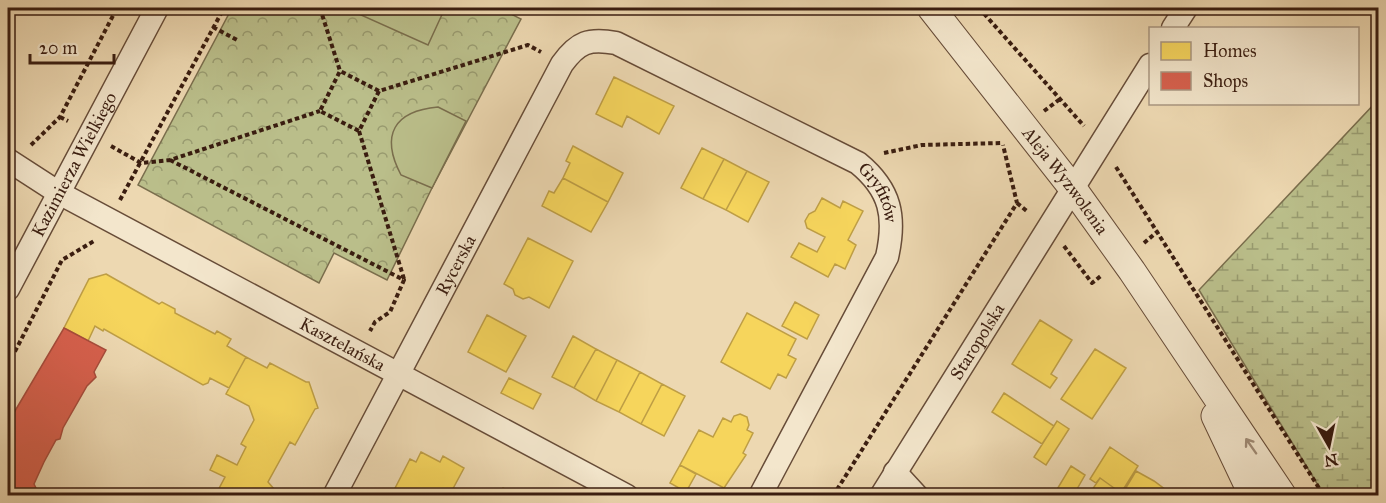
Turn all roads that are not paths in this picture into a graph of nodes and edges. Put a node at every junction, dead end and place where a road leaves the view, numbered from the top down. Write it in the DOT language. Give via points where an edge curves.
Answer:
graph roads {
  1 [pos="157,8"];
  2 [pos="931,8"];
  3 [pos="1186,8"];
  4 [pos="1174,27"];
  5 [pos="585,41"];
  6 [pos="1149,67"];
  7 [pos="13,164"];
  8 [pos="1074,190"];
  9 [pos="59,193"];
  10 [pos="8,289"];
  11 [pos="1190,360"];
  12 [pos="398,375"];
  13 [pos="895,472"];
  14 [pos="333,495"];
  15 [pos="627,495"];
  16 [pos="760,495"];
  17 [pos="881,495"];
  18 [pos="917,495"];
  19 [pos="1253,495"];
  20 [pos="1283,495"];
  1 -- 9 [label="street, Kazimierza Wielkiego"];
  2 -- 8 [label="street, Aleja Wyzwolenia"];
  3 -- 4 [label="street"];
  5 -- 12 [label="street, Rycerska" via="562,64"];
  5 -- 16 [label="street, Gryfitów" via="616,43 850,159 880,183 889,203 891,240 887,257"];
  6 -- 8 [label="street, Staropolska"];
  7 -- 9 [label="street, Kasztelańska"];
  8 -- 11 [label="street, Aleja Wyzwolenia"];
  8 -- 13 [label="street, Staropolska" via="1046,228"];
  9 -- 10 [label="street, Kazimierza Wielkiego"];
  9 -- 12 [label="street, Kasztelańska"];
  11 -- 19 [label="street, Aleja Wyzwolenia"];
  20 -- 11 [label="street, Aleja Wyzwolenia, one-way"];
  12 -- 14 [label="street, Rycerska"];
  12 -- 15 [label="street, Kasztelańska"];
  13 -- 17 [label="street, Staropolska"];
  13 -- 18 [label="street"];
}
